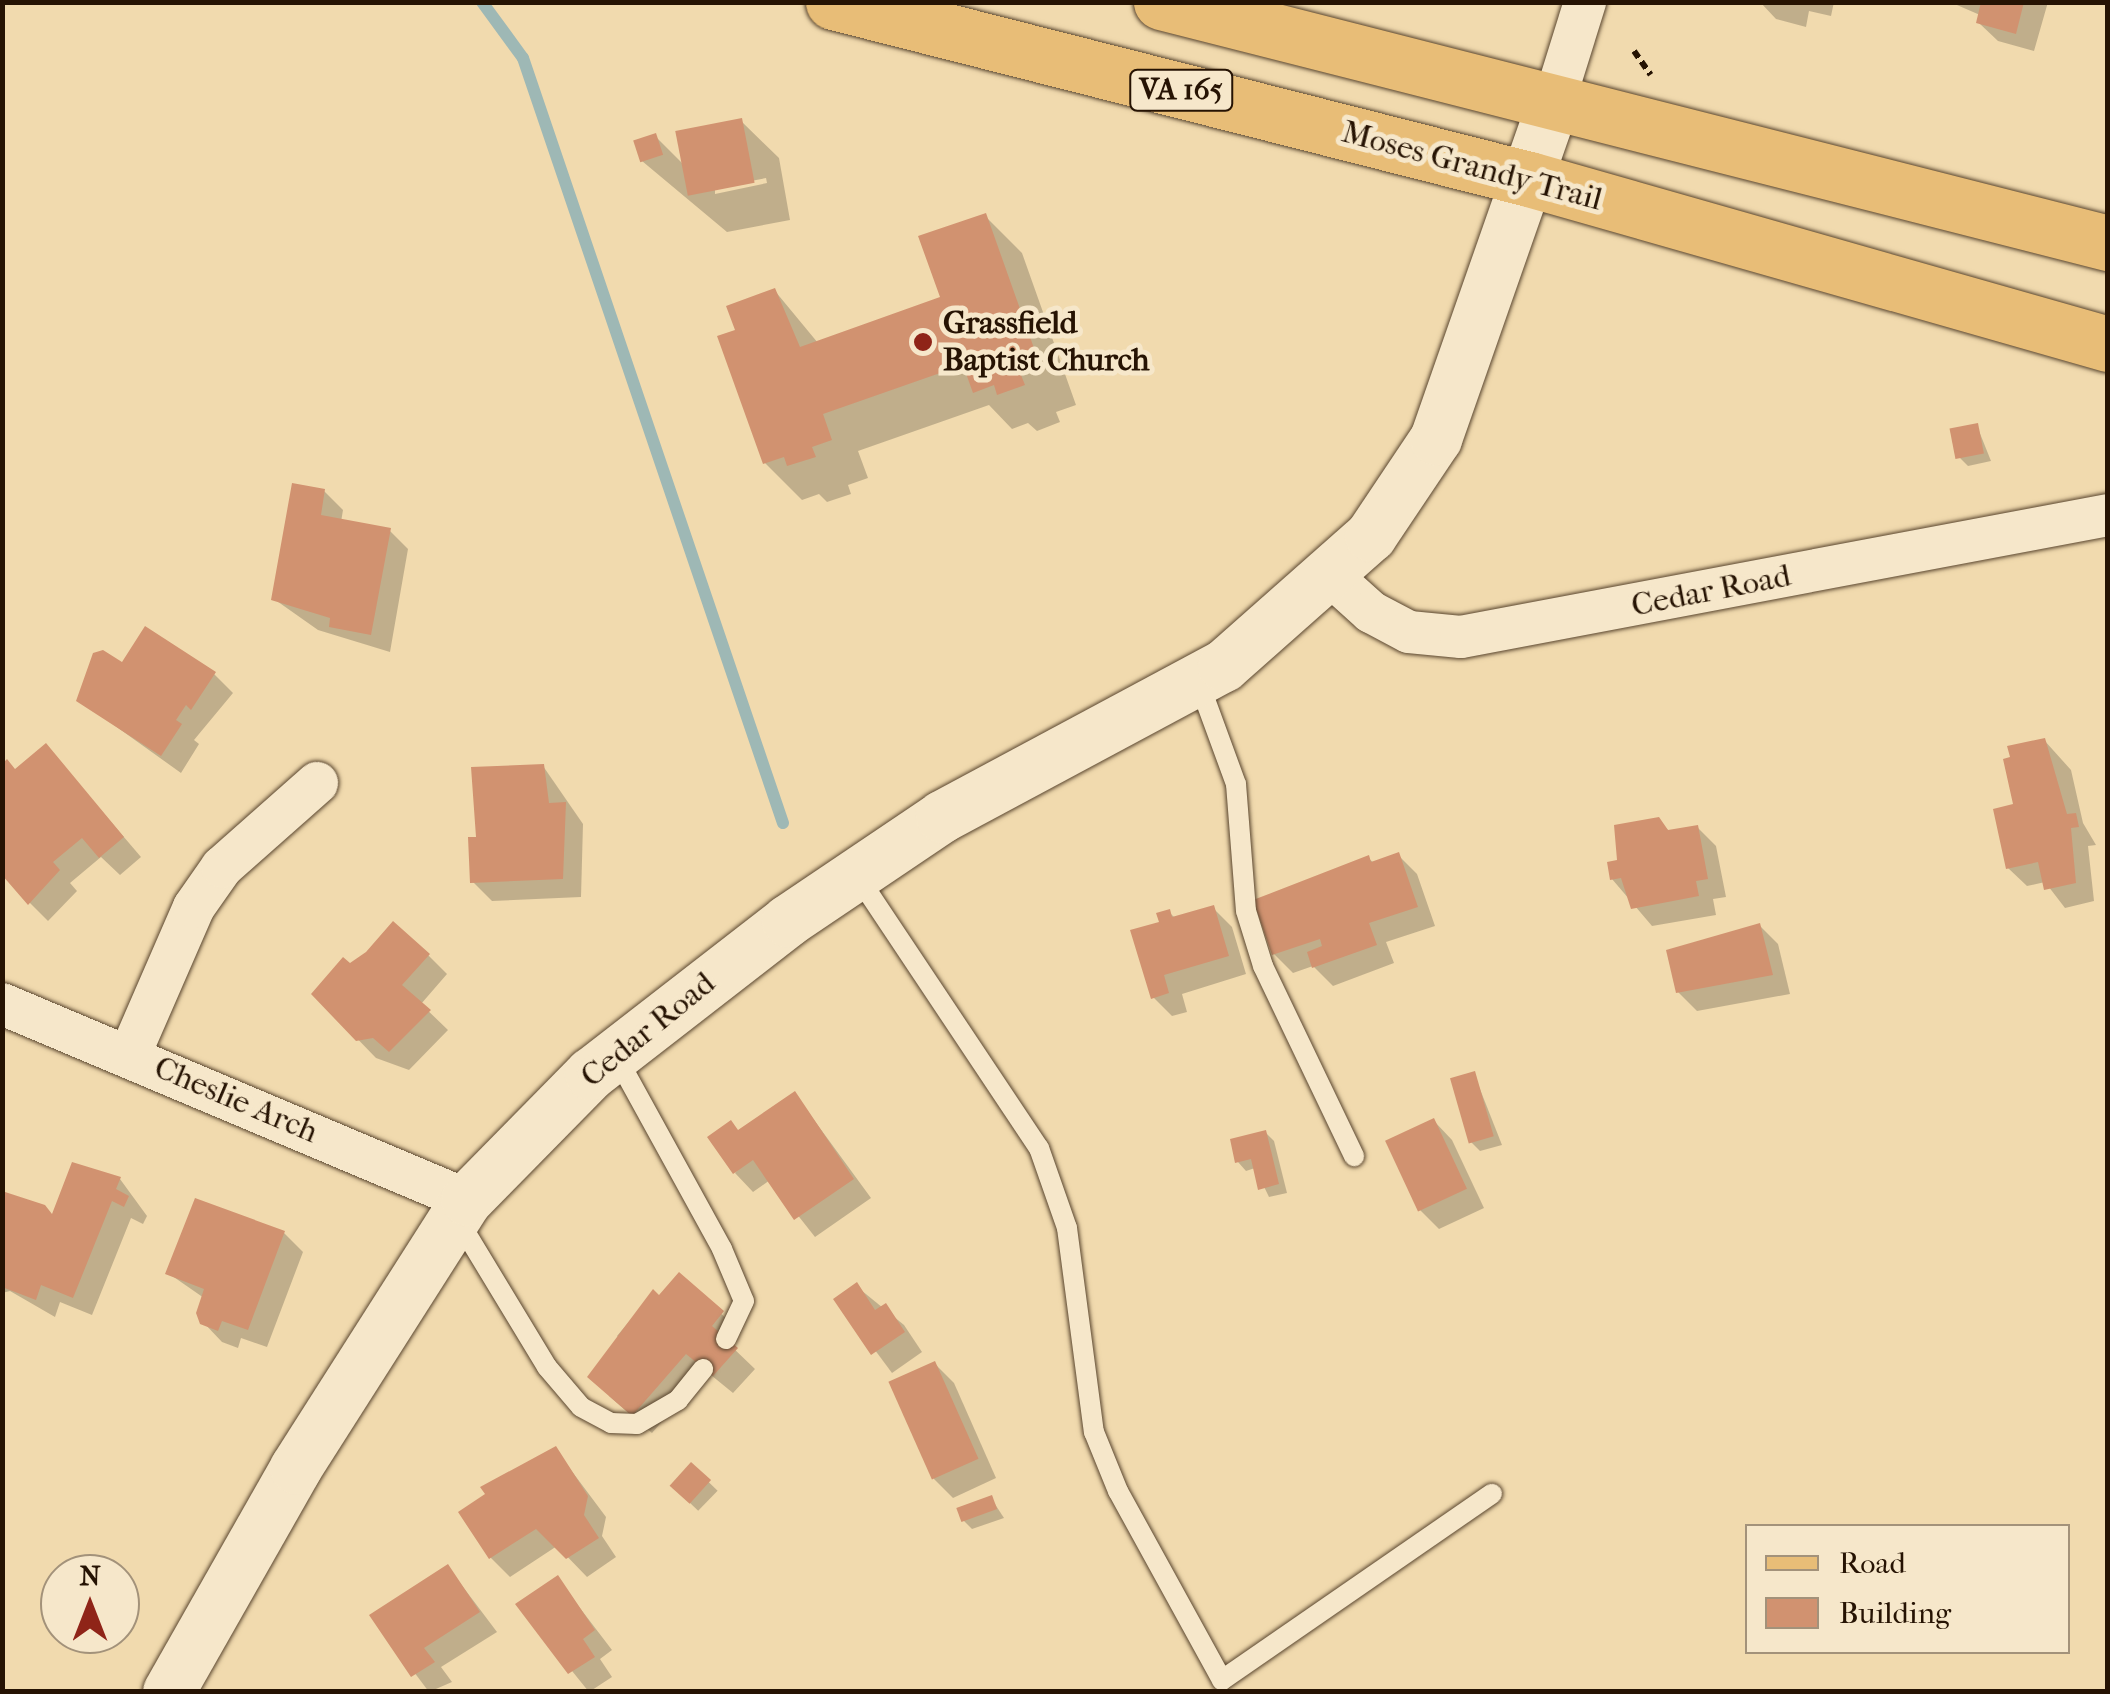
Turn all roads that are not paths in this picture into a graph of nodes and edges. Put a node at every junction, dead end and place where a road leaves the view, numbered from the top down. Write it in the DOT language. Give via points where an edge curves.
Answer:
graph roads {
  1 [pos="833,2"];
  2 [pos="1162,2"];
  3 [pos="1585,2"];
  4 [pos="1552,105"];
  5 [pos="1530,179"];
  6 [pos="2108,243"];
  7 [pos="2108,344"];
  8 [pos="2108,515"];
  9 [pos="1331,576"];
  10 [pos="1198,682"];
  11 [pos="317,783"];
  12 [pos="858,876"];
  13 [pos="2,1004"];
  14 [pos="130,1054"];
  15 [pos="615,1054"];
  16 [pos="1354,1156"];
  17 [pos="462,1209"];
  18 [pos="726,1338"];
  19 [pos="703,1369"];
  20 [pos="1492,1494"];
  21 [pos="169,1692"];
  1 -- 5 [label="main road, Moses Grandy Trail / VA 165"];
  2 -- 4 [label="main road, VA 165"];
  3 -- 4 [label="street"];
  4 -- 5 [label="street, Cedar Road"];
  4 -- 6 [label="main road, VA 165"];
  5 -- 7 [label="main road, Moses Grandy Trail / VA 165"];
  5 -- 9 [label="street, Cedar Road" via="1436,439 1371,536"];
  8 -- 9 [label="street, Cedar Road" via="1460,638 1409,632 1371,612"];
  9 -- 10 [label="street, Cedar Road"];
  10 -- 12 [label="street, Cedar Road" via="942,817"];
  10 -- 16 [label="lane" via="1236,784 1246,911 1263,966"];
  11 -- 14 [label="street" via="222,867 194,907"];
  12 -- 15 [label="street, Cedar Road" via="788,921"];
  12 -- 20 [label="lane" via="1039,1148 1067,1228 1094,1432 1118,1491 1222,1680"];
  13 -- 14 [label="street, Cheslie Arch"];
  14 -- 17 [label="street, Cheslie Arch"];
  15 -- 17 [label="street, Cedar Road"];
  15 -- 18 [label="lane" via="744,1301"];
  17 -- 19 [label="lane" via="548,1367 581,1407 611,1423 637,1424 678,1400"];
  17 -- 21 [label="street, Cedar Road" via="296,1468"];
}
